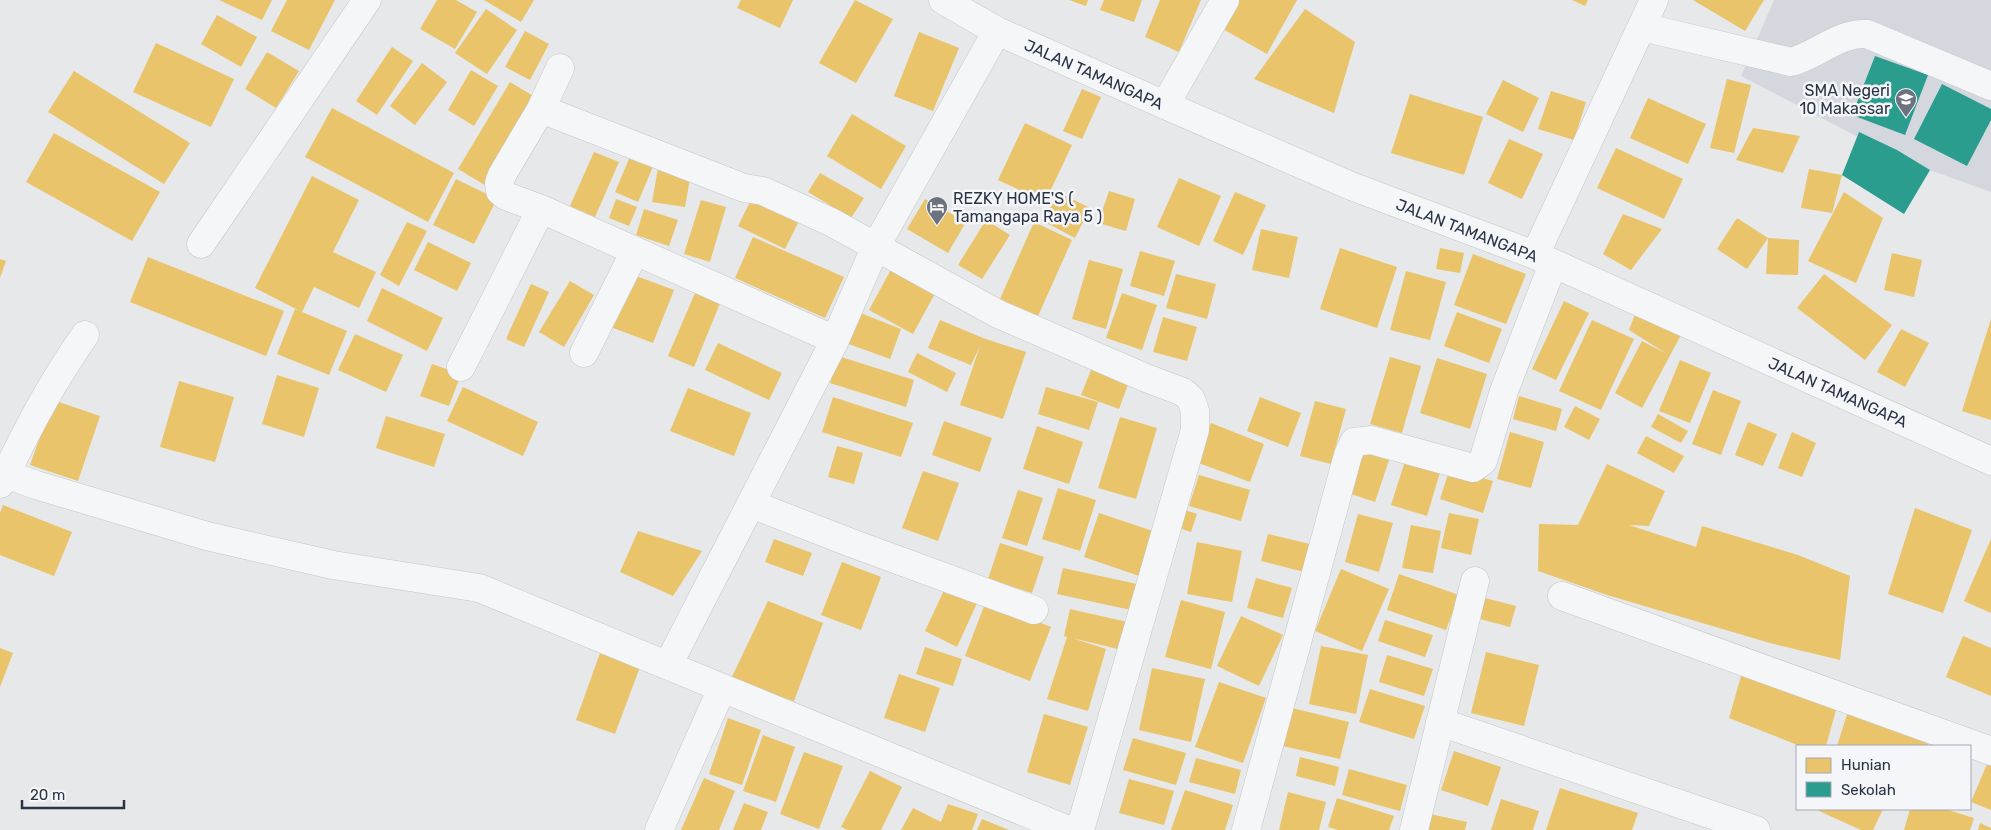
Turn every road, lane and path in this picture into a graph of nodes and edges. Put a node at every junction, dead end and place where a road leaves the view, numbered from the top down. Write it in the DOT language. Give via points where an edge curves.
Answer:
graph roads {
  1 [pos="367,0"];
  2 [pos="1225,0"];
  3 [pos="1654,0"];
  4 [pos="951,2"];
  5 [pos="1642,27"];
  6 [pos="996,31"];
  7 [pos="560,68"];
  8 [pos="1991,86"];
  9 [pos="1165,105"];
  10 [pos="541,109"];
  11 [pos="541,209"];
  12 [pos="200,244"];
  13 [pos="876,246"];
  14 [pos="635,250"];
  15 [pos="1544,260"];
  16 [pos="85,335"];
  17 [pos="835,340"];
  18 [pos="584,353"];
  19 [pos="461,368"];
  20 [pos="1991,461"];
  21 [pos="3,479"];
  22 [pos="751,504"];
  23 [pos="1475,580"];
  24 [pos="1562,596"];
  25 [pos="1034,610"];
  26 [pos="668,665"];
  27 [pos="722,688"];
  28 [pos="1440,722"];
  29 [pos="1991,751"];
  30 [pos="659,830"];
  31 [pos="1068,830"];
  32 [pos="1080,830"];
  33 [pos="1246,830"];
  34 [pos="1414,830"];
  35 [pos="1756,830"];
  1 -- 12 [label="street"];
  2 -- 9 [label="street"];
  3 -- 5 [label="street"];
  4 -- 6 [label="street, JALAN TAMANGAPA"];
  5 -- 8 [label="street" via="1791,62 1812,55 1843,37 1867,34"];
  5 -- 15 [label="street"];
  6 -- 9 [label="street, JALAN TAMANGAPA"];
  6 -- 13 [label="street"];
  7 -- 10 [label="street"];
  9 -- 15 [label="street, JALAN TAMANGAPA" via="1351,186"];
  10 -- 11 [label="street" via="499,183 500,191 506,196"];
  10 -- 13 [label="street" via="744,188 763,191"];
  11 -- 14 [label="street"];
  11 -- 19 [label="street"];
  13 -- 17 [label="street"];
  13 -- 32 [label="street" via="998,314 1183,392 1191,399 1195,430"];
  14 -- 17 [label="street"];
  14 -- 18 [label="street"];
  15 -- 20 [label="street, JALAN TAMANGAPA"];
  15 -- 33 [label="street" via="1483,461 1473,468 1371,440 1354,442 1348,454"];
  16 -- 21 [label="street" via="28,425"];
  17 -- 22 [label="street"];
  21 -- 26 [label="street" via="36,485 207,536 332,565 479,588"];
  22 -- 25 [label="street"];
  22 -- 26 [label="street"];
  23 -- 28 [label="street"];
  24 -- 29 [label="street"];
  26 -- 27 [label="street"];
  27 -- 30 [label="street"];
  27 -- 31 [label="street"];
  28 -- 34 [label="street"];
  28 -- 35 [label="street"];
}
